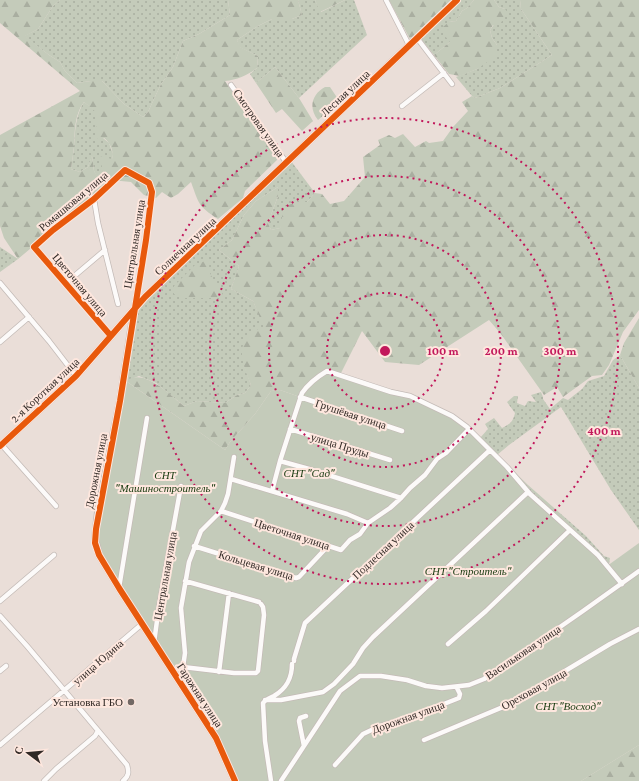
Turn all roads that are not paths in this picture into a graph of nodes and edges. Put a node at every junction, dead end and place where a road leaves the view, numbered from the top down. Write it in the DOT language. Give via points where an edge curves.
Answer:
graph roads {
  1 [pos="386,0"];
  2 [pos="457,0"];
  3 [pos="417,38"];
  4 [pos="410,45"];
  5 [pos="444,73"];
  6 [pos="452,84"];
  7 [pos="231,85"];
  8 [pos="402,106"];
  9 [pos="286,162"];
  10 [pos="125,170"];
  11 [pos="94,199"];
  12 [pos="234,213"];
  13 [pos="34,247"];
  14 [pos="105,250"];
  15 [pos="0,283"];
  16 [pos="66,284"];
  17 [pos="118,304"];
  18 [pos="134,311"];
  19 [pos="29,317"];
  20 [pos="119,327"];
  21 [pos="130,333"];
  22 [pos="111,336"];
  23 [pos="0,342"];
  24 [pos="76,376"];
  25 [pos="300,397"];
  26 [pos="147,418"];
  27 [pos="469,429"];
  28 [pos="290,430"];
  29 [pos="402,430"];
  30 [pos="1,445"];
  31 [pos="490,450"];
  32 [pos="234,457"];
  33 [pos="390,460"];
  34 [pos="280,461"];
  35 [pos="231,479"];
  36 [pos="181,486"];
  37 [pos="272,491"];
  38 [pos="528,492"];
  39 [pos="401,498"];
  40 [pos="56,506"];
  41 [pos="221,511"];
  42 [pos="368,523"];
  43 [pos="570,530"];
  44 [pos="194,546"];
  45 [pos="328,546"];
  46 [pos="54,555"];
  47 [pos="639,571"];
  48 [pos="185,581"];
  49 [pos="622,584"];
  50 [pos="119,588"];
  51 [pos="230,593"];
  52 [pos="0,601"];
  53 [pos="0,616"];
  54 [pos="142,624"];
  55 [pos="639,629"];
  56 [pos="154,643"];
  57 [pos="448,644"];
  58 [pos="6,666"];
  59 [pos="0,671"];
  60 [pos="219,672"];
  61 [pos="457,688"];
  62 [pos="65,691"];
  63 [pos="265,700"];
  64 [pos="306,716"];
  65 [pos="98,731"];
  66 [pos="424,740"];
  67 [pos="0,745"];
  68 [pos="304,746"];
  69 [pos="335,765"];
  70 [pos="44,781"];
  71 [pos="123,781"];
  72 [pos="235,781"];
  73 [pos="271,781"];
  74 [pos="281,781"];
  1 -- 4 [label="street"];
  2 -- 3 [label="street"];
  3 -- 4 [label="street, Лесная улица"];
  3 -- 5 [label="street"];
  4 -- 9 [label="street, Лесная улица"];
  5 -- 6 [label="street"];
  5 -- 8 [label="street"];
  7 -- 9 [label="street, Смотровая улица"];
  9 -- 12 [label="street, Лесная улица"];
  10 -- 11 [label="street, Ромашковая улица"];
  10 -- 18 [label="street, Центральная улица" via="149,183 152,192"];
  11 -- 13 [label="street, Ромашковая улица"];
  11 -- 14 [label="street"];
  12 -- 18 [label="street, Солнечная улица" via="145,297"];
  13 -- 16 [label="street, Цветочная улица"];
  14 -- 16 [label="street"];
  14 -- 17 [label="street"];
  15 -- 19 [label="street"];
  16 -- 22 [label="street, Цветочная улица"];
  18 -- 20 [label="street, 2-я Короткая улица"];
  18 -- 21 [label="street, Дорожная улица"];
  19 -- 23 [label="street"];
  19 -- 24 [label="street"];
  20 -- 21 [label="street" via="125,327"];
  20 -- 22 [label="street, 2-я Короткая улица"];
  21 -- 50 [label="street, Дорожная улица" via="95,539 99,555"];
  22 -- 24 [label="street, 2-я Короткая улица"];
  24 -- 30 [label="street, 2-я Короткая улица"];
  25 -- 27 [label="street" via="307,385 327,371 410,396 452,416"];
  25 -- 28 [label="street"];
  25 -- 29 [label="street, Грушёвая улица"];
  26 -- 50 [label="street"];
  27 -- 31 [label="street"];
  27 -- 39 [label="street"];
  28 -- 33 [label="street, улица Пруды"];
  28 -- 34 [label="street"];
  30 -- 40 [label="street"];
  31 -- 38 [label="street"];
  31 -- 63 [label="street, Подлесная улица" via="305,624 293,662 291,678 281,691"];
  32 -- 35 [label="street"];
  34 -- 37 [label="street"];
  34 -- 39 [label="street"];
  35 -- 37 [label="street"];
  35 -- 41 [label="street"];
  36 -- 56 [label="street, Центральная улица"];
  37 -- 42 [label="street"];
  38 -- 43 [label="street"];
  38 -- 63 [label="street" via="373,637 353,664 324,692 281,700"];
  39 -- 42 [label="street"];
  41 -- 44 [label="street" via="201,531"];
  41 -- 45 [label="street, Цветочная улица"];
  42 -- 45 [label="street, Цветочная улица" via="360,534 341,550"];
  43 -- 49 [label="street" via="598,555"];
  43 -- 57 [label="street"];
  44 -- 45 [label="street, Кольцевая улица" via="299,578"];
  44 -- 48 [label="street"];
  46 -- 52 [label="street"];
  47 -- 49 [label="street, Васильковая улица"];
  48 -- 51 [label="street"];
  48 -- 60 [label="street" via="182,608 185,653 183,667"];
  49 -- 61 [label="street, Васильковая улица" via="484,679"];
  50 -- 54 [label="street, Дорожная улица"];
  51 -- 60 [label="street"];
  51 -- 60 [label="street" via="260,603 263,607 258,671"];
  53 -- 62 [label="street"];
  54 -- 56 [label="street, Гаражная улица"];
  54 -- 62 [label="street, улица Юдина"];
  55 -- 66 [label="street, Ореховая улица" via="510,704"];
  56 -- 72 [label="street, Гаражная улица" via="216,738"];
  58 -- 59 [label="street"];
  61 -- 68 [label="street, Васильковая улица" via="426,686 381,676 360,676 340,691"];
  61 -- 69 [label="street, Дорожная улица" via="459,698 363,734"];
  62 -- 65 [label="street"];
  62 -- 67 [label="street, улица Юдина"];
  63 -- 73 [label="street" via="265,741"];
  64 -- 68 [label="street" via="300,718 299,722"];
  65 -- 70 [label="street"];
  65 -- 71 [label="street" via="126,765 129,772"];
  68 -- 74 [label="street, Васильковая улица"];
}
